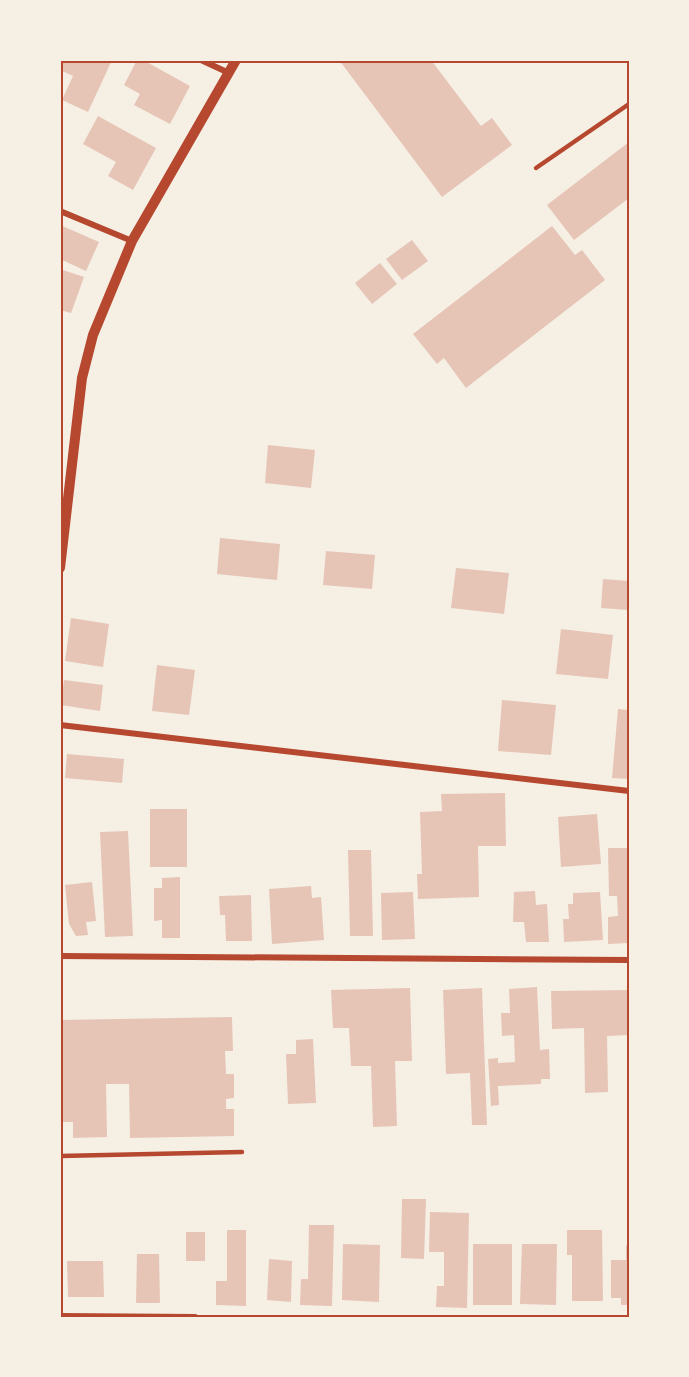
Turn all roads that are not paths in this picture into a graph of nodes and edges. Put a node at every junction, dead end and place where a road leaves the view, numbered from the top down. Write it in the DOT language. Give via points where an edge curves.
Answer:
graph roads {
  1 [pos="201,60"];
  2 [pos="236,60"];
  3 [pos="229,73"];
  4 [pos="629,104"];
  5 [pos="536,168"];
  6 [pos="60,211"];
  7 [pos="132,241"];
  8 [pos="60,568"];
  9 [pos="60,725"];
  10 [pos="629,791"];
  11 [pos="60,956"];
  12 [pos="629,960"];
  13 [pos="242,1152"];
  14 [pos="60,1156"];
  15 [pos="60,1316"];
  16 [pos="195,1317"];
  1 -- 3 [label="street"];
  2 -- 3 [label="street"];
  3 -- 7 [label="street"];
  4 -- 5 [label="lane"];
  6 -- 7 [label="street"];
  7 -- 8 [label="street" via="93,335 82,378"];
  9 -- 10 [label="street"];
  11 -- 12 [label="street"];
  13 -- 14 [label="lane"];
  15 -- 16 [label="street"];
}
